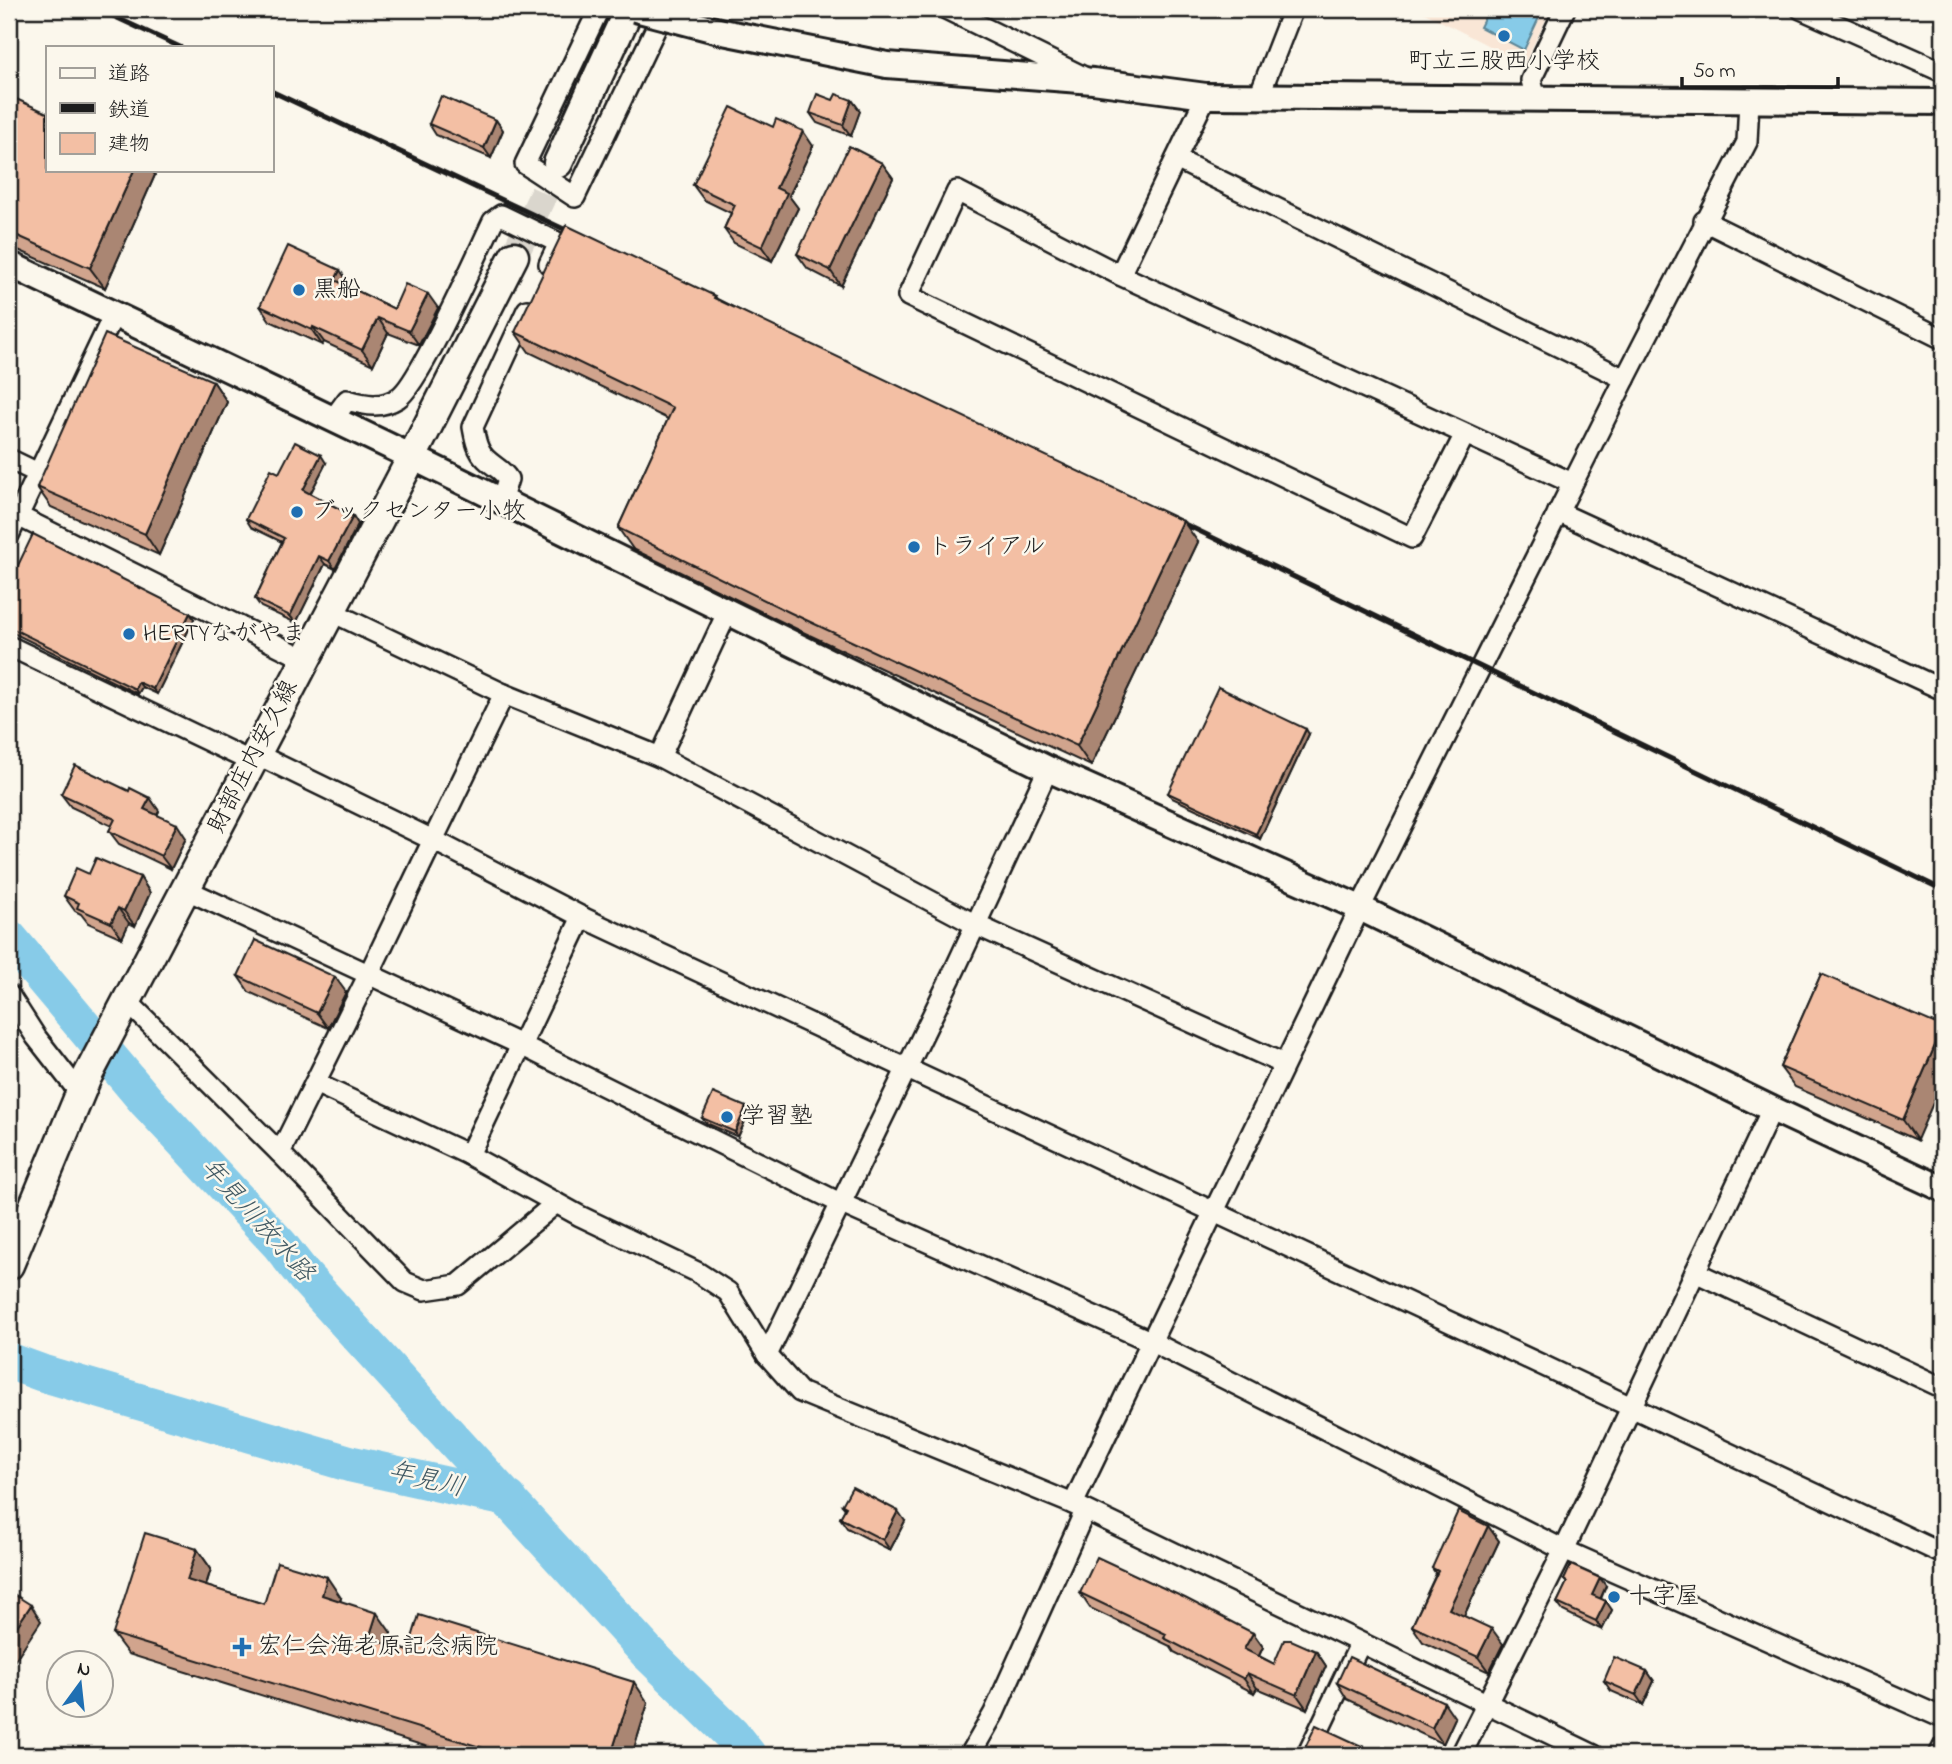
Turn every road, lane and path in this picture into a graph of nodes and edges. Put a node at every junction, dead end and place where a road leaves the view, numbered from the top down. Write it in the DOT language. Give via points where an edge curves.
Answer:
graph roads {
  1 [pos="599,9"];
  2 [pos="629,9"];
  3 [pos="635,9"];
  4 [pos="665,9"];
  5 [pos="946,9"];
  6 [pos="1293,9"];
  7 [pos="1565,9"];
  8 [pos="1801,9"];
  9 [pos="1943,72"];
  10 [pos="1093,81"];
  11 [pos="1206,96"];
  12 [pos="1259,96"];
  13 [pos="1536,98"];
  14 [pos="1749,100"];
  15 [pos="1943,102"];
  16 [pos="1176,159"];
  17 [pos="558,163"];
  18 [pos="1704,221"];
  19 [pos="514,256"];
  20 [pos="9,264"];
  21 [pos="1120,275"];
  22 [pos="114,314"];
  23 [pos="1943,339"];
  24 [pos="1625,379"];
  25 [pos="333,418"];
  26 [pos="1465,434"];
  27 [pos="412,457"];
  28 [pos="9,459"];
  29 [pos="38,473"];
  30 [pos="1572,483"];
  31 [pos="501,501"];
  32 [pos="1558,512"];
  33 [pos="18,516"];
  34 [pos="9,534"];
  35 [pos="330,611"];
  36 [pos="727,613"];
  37 [pos="9,646"];
  38 [pos="305,659"];
  39 [pos="1943,690"];
  40 [pos="504,694"];
  41 [pos="660,757"];
  42 [pos="254,758"];
  43 [pos="1048,769"];
  44 [pos="432,840"];
  45 [pos="185,889"];
  46 [pos="1360,908"];
  47 [pos="582,917"];
  48 [pos="976,925"];
  49 [pos="369,974"];
  50 [pos="9,995"];
  51 [pos="125,1005"];
  52 [pos="521,1045"];
  53 [pos="1284,1064"];
  54 [pos="906,1071"];
  55 [pos="315,1083"];
  56 [pos="83,1084"];
  57 [pos="1772,1109"];
  58 [pos="280,1153"];
  59 [pos="469,1155"];
  60 [pos="1943,1189"];
  61 [pos="556,1203"];
  62 [pos="842,1204"];
  63 [pos="1213,1211"];
  64 [pos="9,1265"];
  65 [pos="1695,1272"];
  66 [pos="1150,1341"];
  67 [pos="767,1355"];
  68 [pos="1943,1388"];
  69 [pos="1632,1405"];
  70 [pos="1079,1508"];
  71 [pos="1564,1549"];
  72 [pos="1943,1554"];
  73 [pos="1360,1644"];
  74 [pos="1485,1704"];
  75 [pos="1943,1718"];
  76 [pos="1943,1747"];
  77 [pos="970,1755"];
  78 [pos="1307,1755"];
  79 [pos="1461,1755"];
  80 [pos="1594,1755"];
  81 [pos="1939,1755"];
  1 -- 4 [label="street" via="525,164 575,197"];
  2 -- 17 [label="main road"];
  3 -- 10 [label="street, bridge" via="887,65"];
  5 -- 10 [label="street"];
  6 -- 12 [label="street"];
  7 -- 13 [label="street" via="1531,80"];
  8 -- 9 [label="street"];
  10 -- 11 [label="street"];
  11 -- 12 [label="street"];
  11 -- 16 [label="street"];
  12 -- 13 [label="street"];
  13 -- 14 [label="street"];
  14 -- 15 [label="street"];
  14 -- 18 [label="street" via="1747,142"];
  16 -- 21 [label="street"];
  16 -- 24 [label="street"];
  18 -- 23 [label="street"];
  18 -- 24 [label="street"];
  19 -- 27 [label="main road, 財部庄内安久線"];
  20 -- 22 [label="street"];
  21 -- 26 [label="street"];
  21 -- 26 [label="street" via="957,191 908,296 1412,538"];
  22 -- 25 [label="street"];
  22 -- 29 [label="street"];
  24 -- 30 [label="street"];
  25 -- 27 [label="street"];
  25 -- 31 [label="street" via="347,400 377,407 401,397 418,374 493,221 501,215 559,243 473,426 485,458 508,479"];
  26 -- 30 [label="street"];
  27 -- 31 [label="street"];
  27 -- 35 [label="main road, 財部庄内安久線"];
  28 -- 29 [label="street"];
  29 -- 33 [label="street"];
  30 -- 32 [label="street"];
  31 -- 36 [label="street"];
  32 -- 39 [label="street"];
  32 -- 46 [label="street"];
  33 -- 34 [label="street"];
  33 -- 38 [label="street"];
  35 -- 38 [label="main road, 財部庄内安久線"];
  35 -- 40 [label="street"];
  36 -- 41 [label="street"];
  36 -- 43 [label="street"];
  37 -- 42 [label="street"];
  38 -- 42 [label="main road, 財部庄内安久線"];
  40 -- 41 [label="street"];
  40 -- 44 [label="street"];
  41 -- 48 [label="street"];
  42 -- 44 [label="street"];
  42 -- 45 [label="main road, 財部庄内安久線"];
  43 -- 46 [label="street"];
  43 -- 48 [label="street"];
  44 -- 47 [label="street"];
  44 -- 49 [label="street"];
  45 -- 49 [label="street"];
  45 -- 51 [label="main road, 財部庄内安久線"];
  46 -- 53 [label="street"];
  46 -- 57 [label="street"];
  47 -- 52 [label="street"];
  47 -- 54 [label="street"];
  48 -- 53 [label="street"];
  48 -- 54 [label="street"];
  49 -- 52 [label="street"];
  49 -- 55 [label="street"];
  50 -- 56 [label="street" via="36,1037"];
  51 -- 56 [label="main road, 財部庄内安久線"];
  51 -- 58 [label="street"];
  52 -- 59 [label="street"];
  52 -- 62 [label="street"];
  53 -- 63 [label="street"];
  54 -- 62 [label="street"];
  54 -- 63 [label="street"];
  55 -- 58 [label="street"];
  55 -- 59 [label="street"];
  56 -- 64 [label="main road, 財部庄内安久線"];
  57 -- 60 [label="street"];
  57 -- 65 [label="street"];
  58 -- 61 [label="street" via="405,1282 424,1290 458,1285"];
  59 -- 61 [label="street"];
  61 -- 67 [label="street" via="697,1272 728,1292"];
  62 -- 66 [label="street"];
  62 -- 67 [label="street"];
  63 -- 66 [label="street"];
  63 -- 69 [label="street"];
  65 -- 68 [label="street"];
  65 -- 69 [label="street"];
  66 -- 70 [label="street"];
  66 -- 71 [label="street"];
  67 -- 70 [label="street" via="800,1392"];
  69 -- 71 [label="street"];
  69 -- 72 [label="street"];
  70 -- 73 [label="street"];
  70 -- 77 [label="street" via="994,1713"];
  71 -- 74 [label="street"];
  71 -- 75 [label="street"];
  73 -- 74 [label="street"];
  73 -- 78 [label="street"];
  74 -- 79 [label="street"];
  74 -- 80 [label="street"];
  76 -- 81 [label="street"];
}
